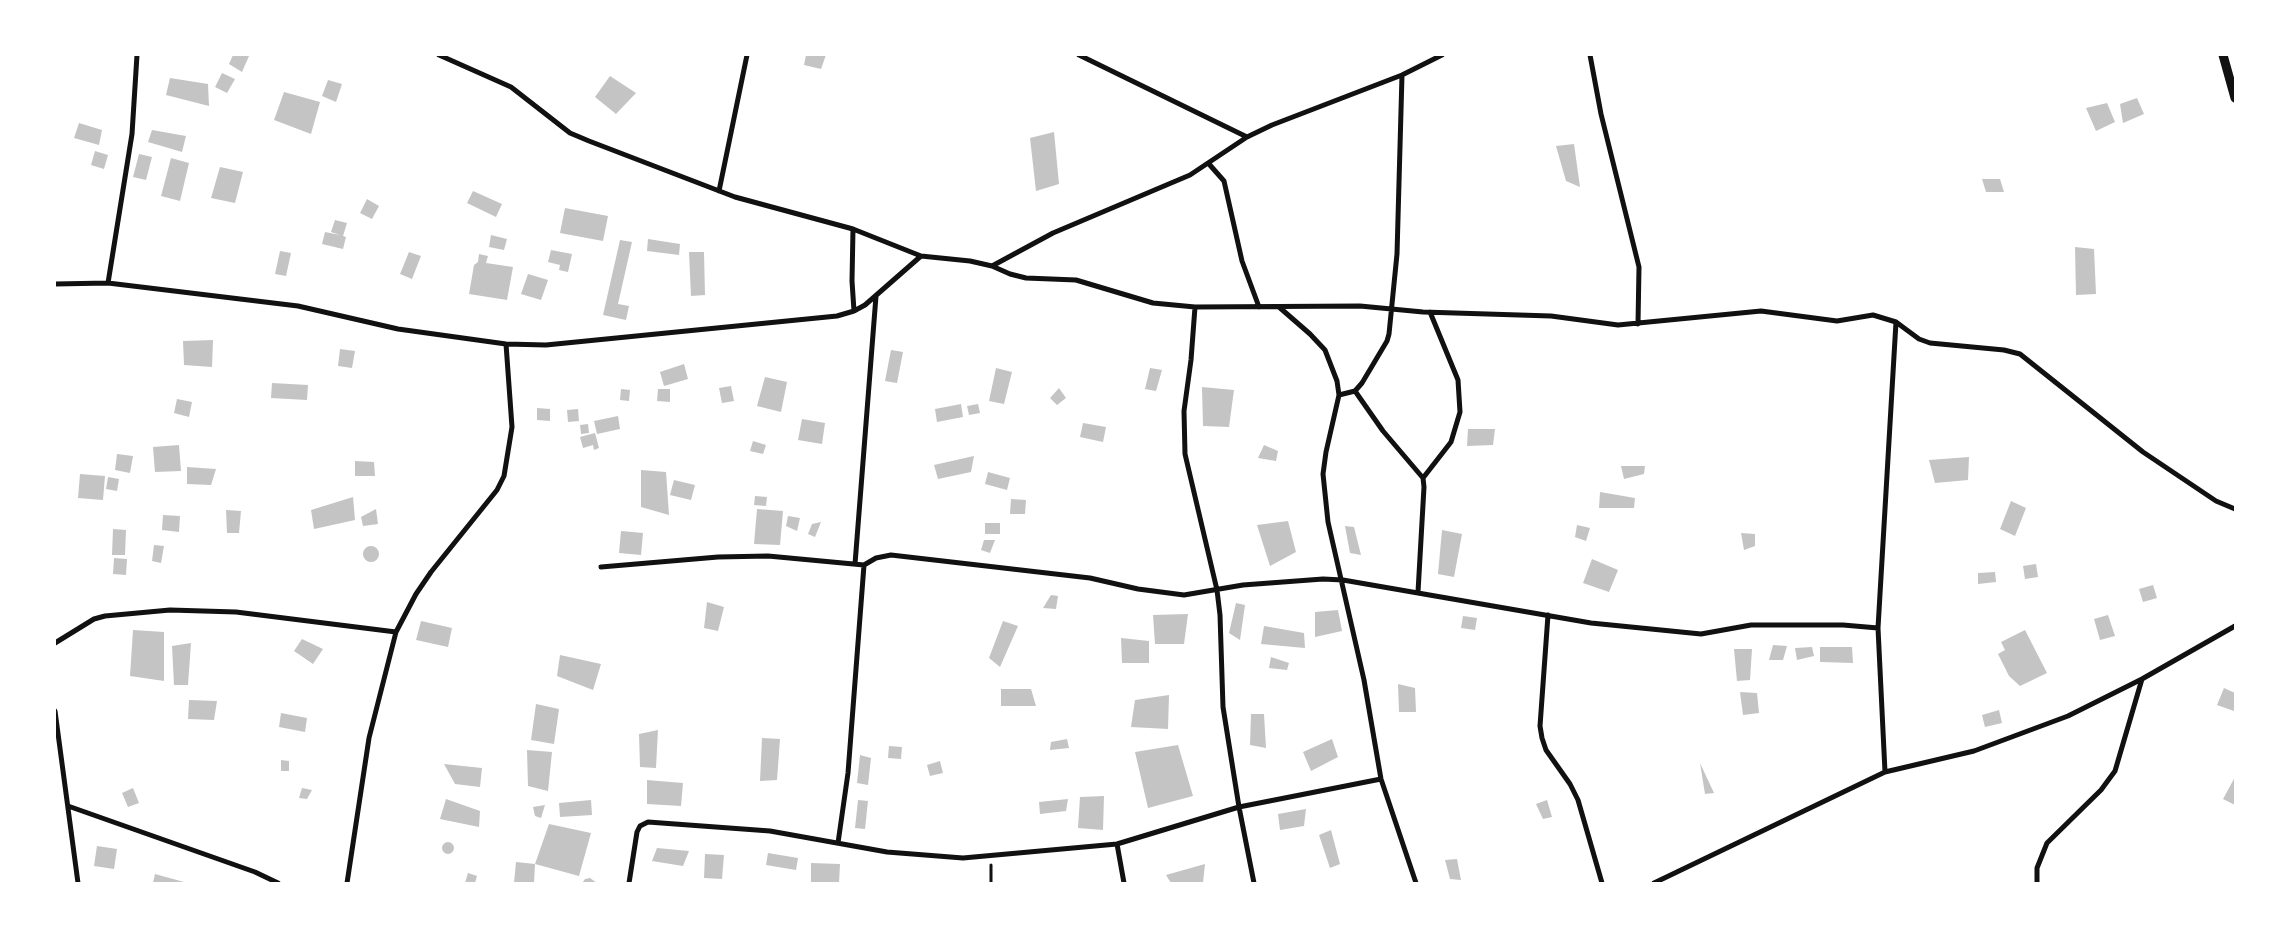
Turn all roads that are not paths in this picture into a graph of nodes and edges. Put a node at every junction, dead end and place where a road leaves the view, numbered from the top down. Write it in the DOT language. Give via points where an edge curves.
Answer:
graph roads {
  1 [pos="137,55"];
  2 [pos="439,55"];
  3 [pos="747,55"];
  4 [pos="1079,55"];
  5 [pos="1442,55"];
  6 [pos="1590,55"];
  7 [pos="2224,55"];
  8 [pos="1402,75"];
  9 [pos="2235,98"];
  10 [pos="1247,137"];
  11 [pos="1210,164"];
  12 [pos="719,191"];
  13 [pos="852,229"];
  14 [pos="921,256"];
  15 [pos="992,266"];
  16 [pos="108,283"];
  17 [pos="55,284"];
  18 [pos="876,296"];
  19 [pos="1195,307"];
  20 [pos="1259,307"];
  21 [pos="1278,307"];
  22 [pos="1392,309"];
  23 [pos="854,312"];
  24 [pos="1430,312"];
  25 [pos="1896,322"];
  26 [pos="1638,324"];
  27 [pos="506,344"];
  28 [pos="1355,391"];
  29 [pos="1339,395"];
  30 [pos="1423,478"];
  31 [pos="2235,510"];
  32 [pos="855,564"];
  33 [pos="864,565"];
  34 [pos="601,568"];
  35 [pos="1343,580"];
  36 [pos="1217,590"];
  37 [pos="1418,592"];
  38 [pos="1548,615"];
  39 [pos="2235,626"];
  40 [pos="1878,628"];
  41 [pos="396,632"];
  42 [pos="55,643"];
  43 [pos="2142,679"];
  44 [pos="55,711"];
  45 [pos="1885,772"];
  46 [pos="1381,779"];
  47 [pos="68,806"];
  48 [pos="1239,807"];
  49 [pos="838,843"];
  50 [pos="1117,844"];
  51 [pos="78,883"];
  52 [pos="278,883"];
  53 [pos="347,883"];
  54 [pos="629,883"];
  55 [pos="1124,883"];
  56 [pos="1254,883"];
  57 [pos="1416,883"];
  58 [pos="1602,883"];
  59 [pos="1654,883"];
  60 [pos="2037,883"];
  1 -- 16 [label="street" via="132,134"];
  2 -- 12 [label="street" via="511,87 570,133"];
  3 -- 12 [label="street"];
  4 -- 10 [label="street"];
  5 -- 8 [label="street"];
  6 -- 26 [label="street" via="1601,114 1639,267"];
  7 -- 9 [label="street"];
  8 -- 10 [label="street"];
  8 -- 22 [label="street" via="1400,194"];
  10 -- 11 [label="street"];
  11 -- 15 [label="street" via="1053,233"];
  11 -- 20 [label="street" via="1224,182 1242,261"];
  12 -- 13 [label="street"];
  13 -- 14 [label="street"];
  13 -- 23 [label="street"];
  14 -- 15 [label="street"];
  14 -- 18 [label="street"];
  15 -- 19 [label="street" via="1026,278 1076,280 1153,303"];
  16 -- 17 [label="street"];
  16 -- 27 [label="street" via="298,306 398,329"];
  18 -- 23 [label="street"];
  18 -- 32 [label="street"];
  19 -- 20 [label="street"];
  19 -- 36 [label="street" via="1183,428 1185,454"];
  20 -- 21 [label="street"];
  21 -- 22 [label="street"];
  21 -- 29 [label="street" via="1324,350 1337,381"];
  22 -- 24 [label="street"];
  22 -- 28 [label="street" via="1387,342"];
  23 -- 27 [label="street" via="556,344"];
  24 -- 26 [label="street" via="1551,316 1601,324"];
  24 -- 30 [label="street" via="1458,380 1460,412 1451,442"];
  25 -- 26 [label="street" via="1873,315 1837,321 1761,311"];
  25 -- 31 [label="street" via="1930,343 2020,354 2143,452 2216,502"];
  25 -- 40 [label="street"];
  27 -- 41 [label="street" via="512,427 504,476 497,490 431,572"];
  28 -- 29 [label="street"];
  28 -- 30 [label="street" via="1382,431"];
  29 -- 35 [label="street" via="1323,474 1328,522"];
  30 -- 37 [label="street"];
  32 -- 33 [label="street"];
  32 -- 34 [label="street" via="768,556"];
  33 -- 36 [label="street" via="890,554 906,555 1090,578 1155,592 1184,595"];
  33 -- 49 [label="street" via="848,773"];
  35 -- 36 [label="street" via="1243,585"];
  35 -- 37 [label="street"];
  35 -- 46 [label="street"];
  36 -- 48 [label="street" via="1223,707"];
  37 -- 38 [label="street"];
  38 -- 40 [label="street" via="1591,623 1701,634 1752,625"];
  38 -- 58 [label="street" via="1540,726 1542,738 1546,750 1578,800"];
  39 -- 43 [label="street"];
  40 -- 45 [label="street"];
  41 -- 42 [label="street" via="236,612 170,610 94,619"];
  41 -- 53 [label="street" via="369,738"];
  43 -- 45 [label="street" via="2068,716 1974,751"];
  43 -- 60 [label="street" via="2115,771 2101,790 2047,843 2040,855"];
  44 -- 47 [label="street"];
  45 -- 59 [label="street"];
  46 -- 48 [label="street"];
  46 -- 57 [label="street"];
  47 -- 51 [label="street"];
  47 -- 52 [label="street"];
  48 -- 50 [label="street"];
  48 -- 56 [label="street"];
  49 -- 50 [label="street" via="934,858"];
  49 -- 54 [label="street" via="770,832 648,822 637,832"];
  50 -- 55 [label="street"];
}
